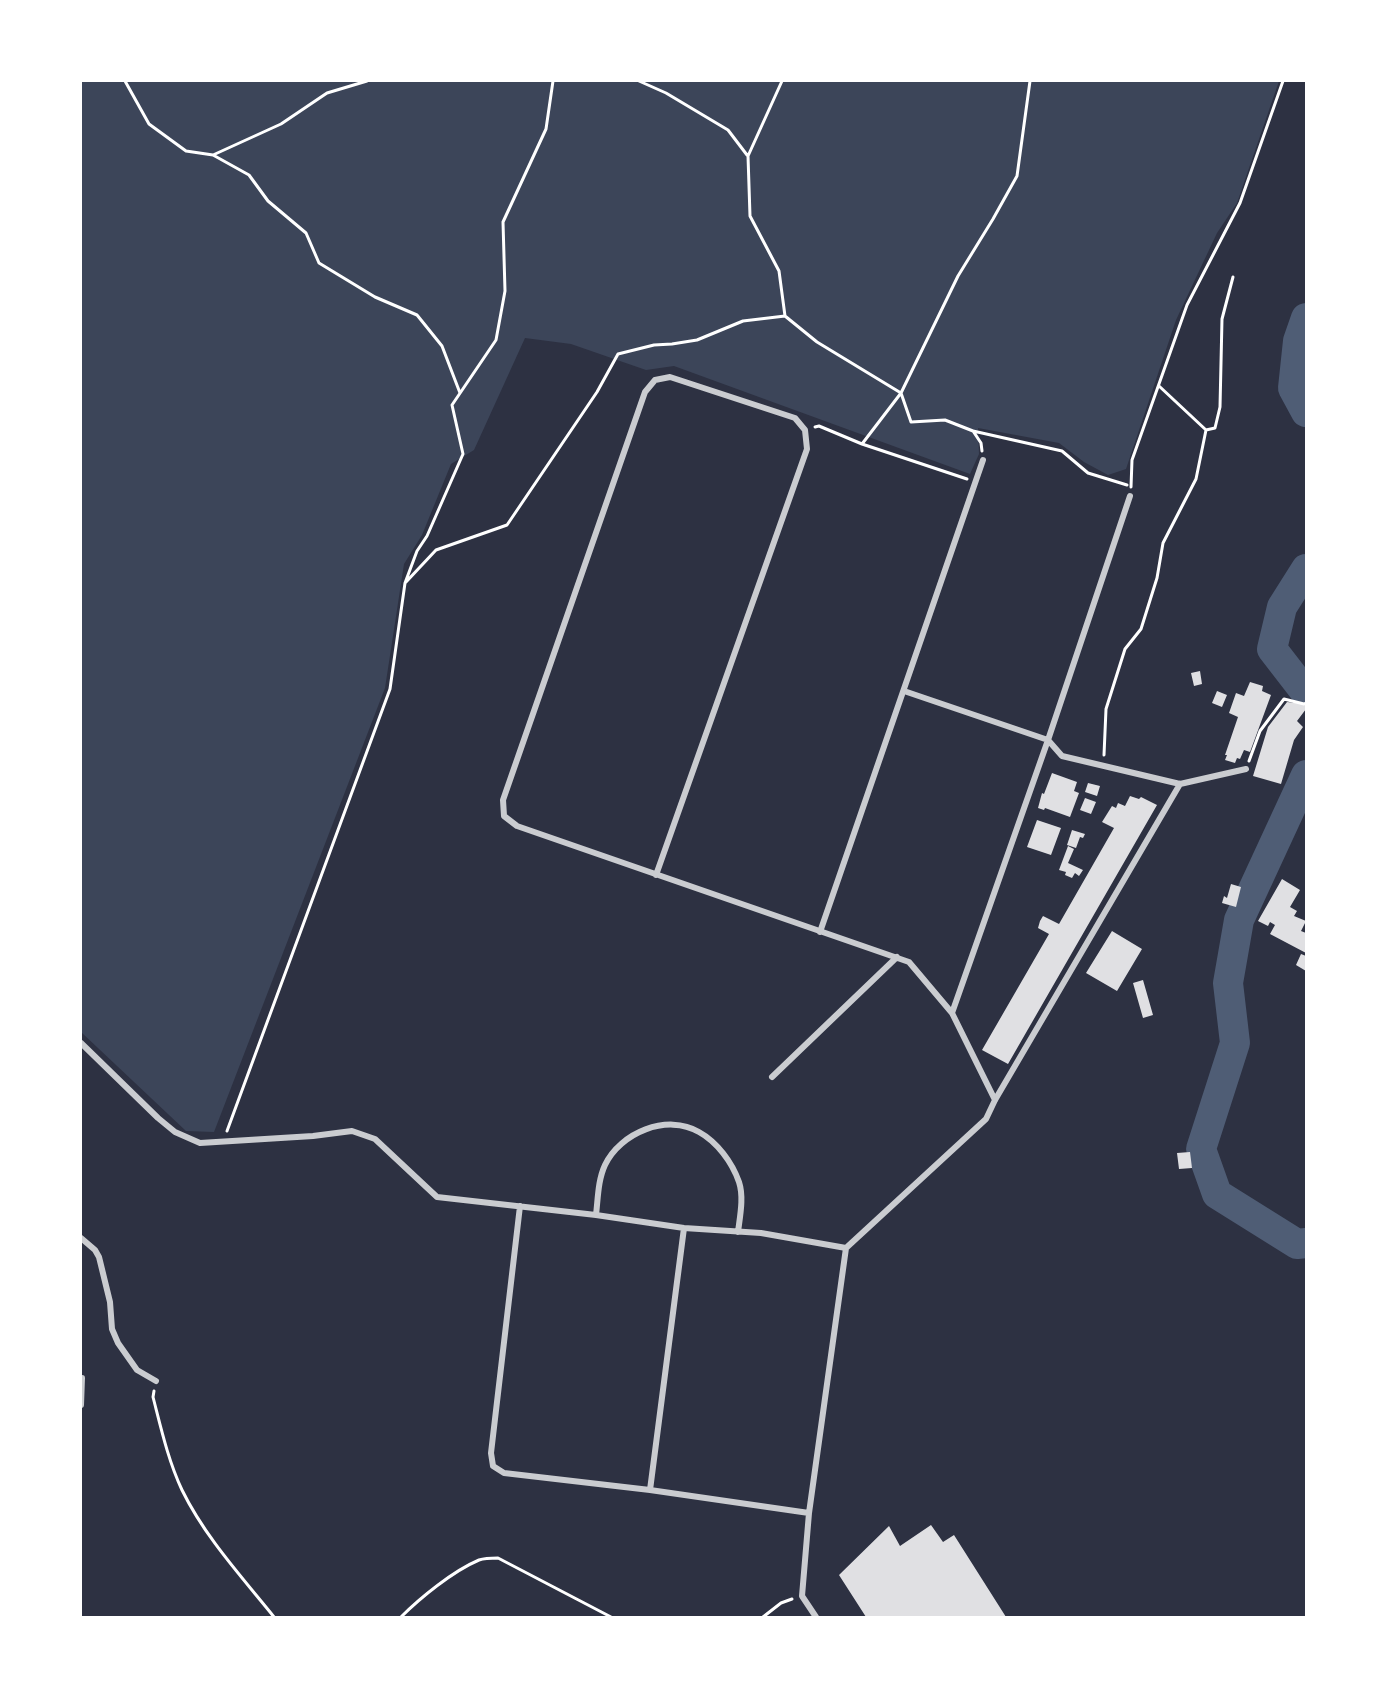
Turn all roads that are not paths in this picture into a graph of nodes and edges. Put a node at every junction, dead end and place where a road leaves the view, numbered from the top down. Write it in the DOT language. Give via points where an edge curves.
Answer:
graph roads {
  1 [pos="983,460"];
  2 [pos="1130,496"];
  3 [pos="904,691"];
  4 [pos="1048,741"];
  5 [pos="1246,769"];
  6 [pos="1180,784"];
  7 [pos="656,875"];
  8 [pos="820,932"];
  9 [pos="897,957"];
  10 [pos="952,1013"];
  11 [pos="81,1043"];
  12 [pos="772,1077"];
  13 [pos="995,1100"];
  14 [pos="520,1206"];
  15 [pos="596,1215"];
  16 [pos="684,1228"];
  17 [pos="738,1232"];
  18 [pos="81,1238"];
  19 [pos="846,1248"];
  20 [pos="82,1378"];
  21 [pos="156,1381"];
  22 [pos="81,1406"];
  23 [pos="650,1490"];
  24 [pos="809,1513"];
  25 [pos="816,1617"];
  1 -- 3 [label="street"];
  2 -- 4 [label="street"];
  3 -- 4 [label="street"];
  3 -- 8 [label="street"];
  4 -- 6 [label="street" via="1062,756"];
  4 -- 10 [label="street"];
  5 -- 6 [label="street"];
  6 -- 13 [label="street"];
  7 -- 7 [label="street" via="517,826 504,816 503,800 645,392 656,380 670,376 795,418 805,430 807,449"];
  7 -- 8 [label="street"];
  8 -- 9 [label="street"];
  9 -- 10 [label="street" via="909,962"];
  9 -- 12 [label="street"];
  10 -- 13 [label="street"];
  11 -- 14 [label="street" via="175,1132 200,1143 352,1131 375,1139 437,1197"];
  13 -- 19 [label="street" via="986,1119"];
  14 -- 15 [label="street"];
  14 -- 23 [label="street" via="491,1453 493,1466 504,1473"];
  15 -- 16 [label="street"];
  15 -- 17 [label="street" via="600,1180 613,1151 637,1133 666,1125 681,1126 709,1138 728,1159 741,1196"];
  16 -- 17 [label="street"];
  16 -- 23 [label="street"];
  17 -- 19 [label="street"];
  18 -- 21 [label="street" via="99,1257 118,1343 137,1370"];
  19 -- 24 [label="street"];
  20 -- 22 [label="street"];
  23 -- 24 [label="street"];
  24 -- 25 [label="street" via="802,1596"];
}
